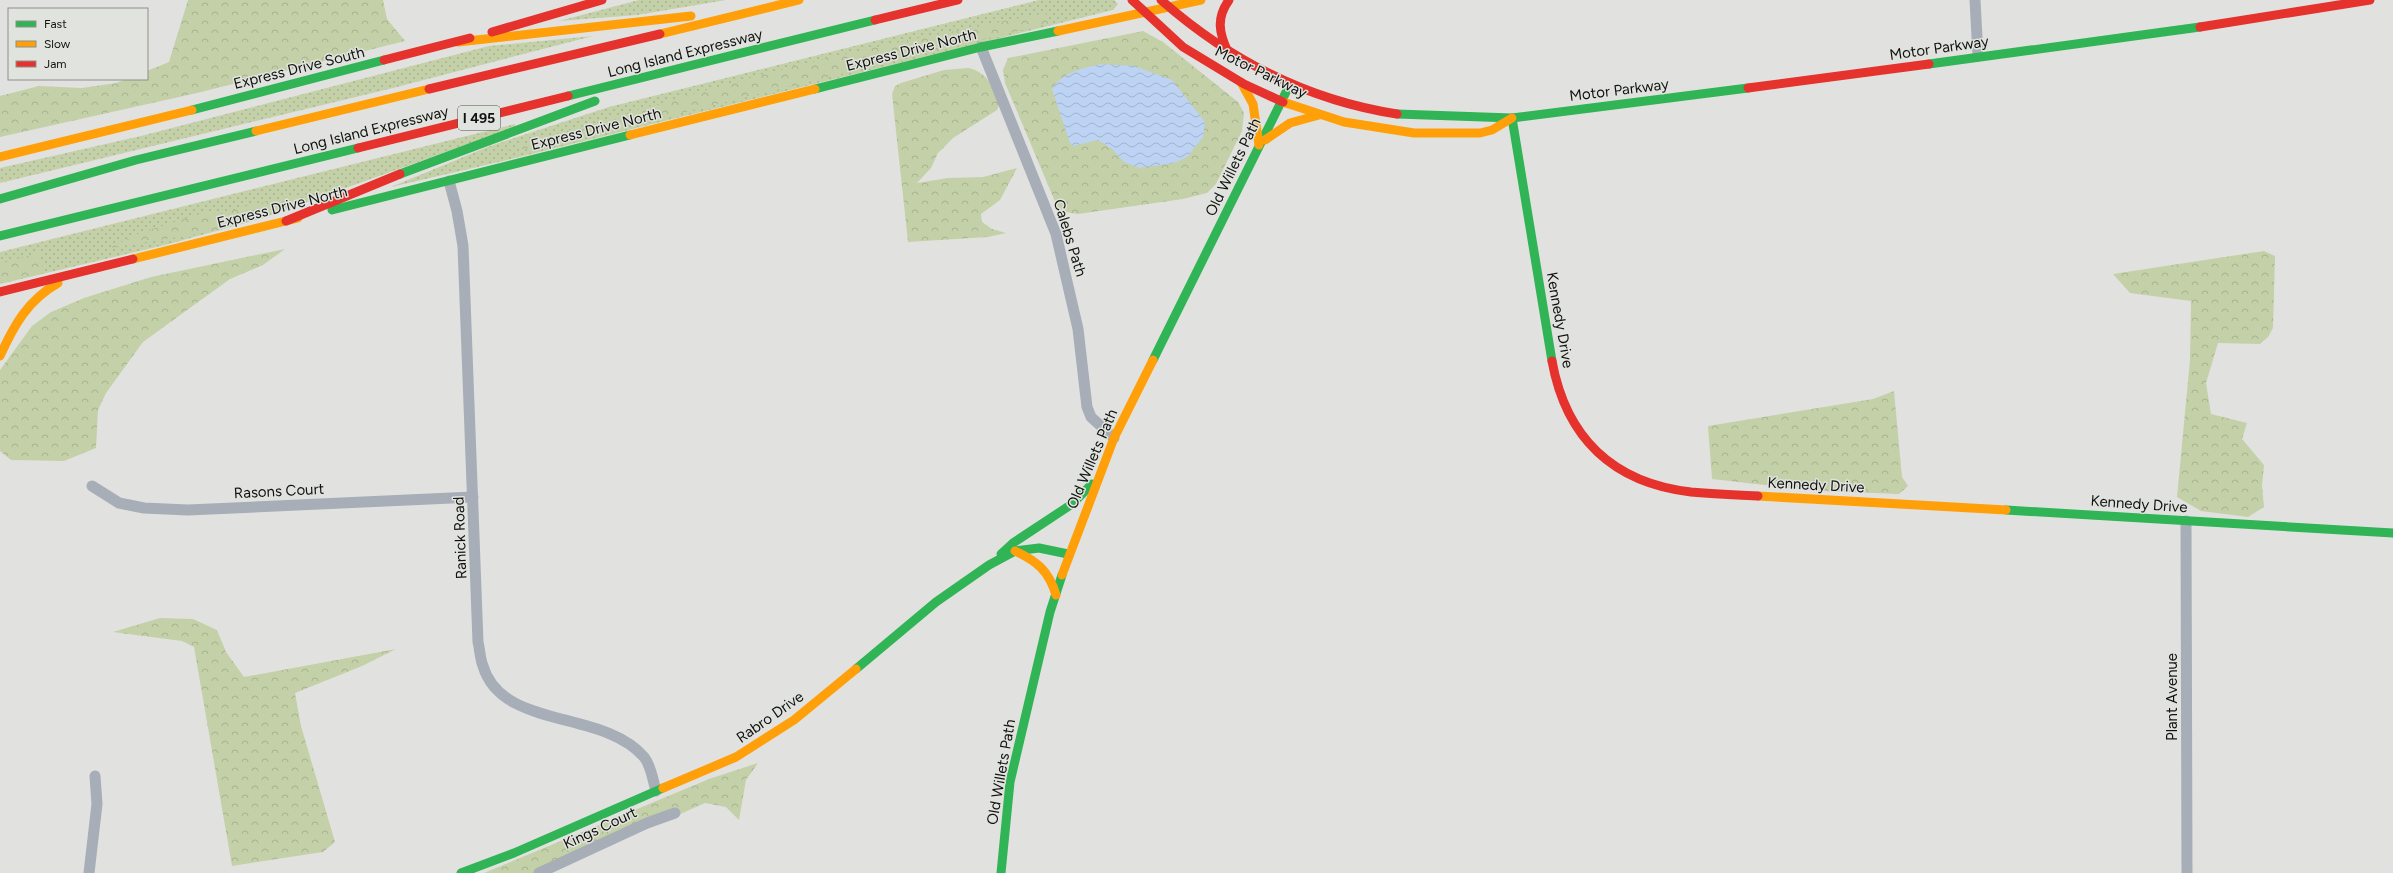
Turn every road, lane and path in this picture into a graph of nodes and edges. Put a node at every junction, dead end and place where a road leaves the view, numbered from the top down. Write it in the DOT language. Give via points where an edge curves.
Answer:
graph roads {
  1 [pos="602,0"];
  2 [pos="799,0"];
  3 [pos="958,0"];
  4 [pos="1161,0"];
  5 [pos="1201,0"];
  6 [pos="1229,0"];
  7 [pos="1975,0"];
  8 [pos="2370,0"];
  9 [pos="1135,3"];
  10 [pos="1168,7"];
  11 [pos="1145,12"];
  12 [pos="737,15"];
  13 [pos="800,39"];
  14 [pos="458,42"];
  15 [pos="981,47"];
  16 [pos="1228,52"];
  17 [pos="1978,56"];
  18 [pos="1241,82"];
  19 [pos="1290,84"];
  20 [pos="619,93"];
  21 [pos="604,98"];
  22 [pos="1281,101"];
  23 [pos="1323,115"];
  24 [pos="1512,118"];
  25 [pos="1259,145"];
  26 [pos="0,157"];
  27 [pos="449,181"];
  28 [pos="0,199"];
  29 [pos="286,221"];
  30 [pos="0,236"];
  31 [pos="84,270"];
  32 [pos="0,292"];
  33 [pos="0,356"];
  34 [pos="1114,438"];
  35 [pos="1097,479"];
  36 [pos="92,486"];
  37 [pos="473,497"];
  38 [pos="2186,521"];
  39 [pos="2393,533"];
  40 [pos="1015,551"];
  41 [pos="1068,554"];
  42 [pos="989,565"];
  43 [pos="1056,595"];
  44 [pos="95,776"];
  45 [pos="656,791"];
  46 [pos="675,813"];
  47 [pos="90,873"];
  48 [pos="461,873"];
  49 [pos="539,873"];
  50 [pos="1001,873"];
  51 [pos="2187,873"];
  1 -- 14 [label="main road, Express Drive South"];
  2 -- 12 [label="main road, Long Island Expressway"];
  3 -- 13 [label="main road, Long Island Expressway / I 495"];
  4 -- 10 [label="main road, Motor Parkway"];
  5 -- 10 [label="main road, Express Drive North"];
  6 -- 16 [label="main road" via="1219,15 1218,25"];
  7 -- 17 [label="street"];
  8 -- 17 [label="main road, Motor Parkway" via="2266,18"];
  9 -- 11 [label="main road, Motor Parkway"];
  10 -- 11 [label="main road, Express Drive North"];
  10 -- 16 [label="main road, Motor Parkway" via="1209,42"];
  11 -- 15 [label="main road, Express Drive North"];
  11 -- 18 [label="main road, Motor Parkway" via="1183,47"];
  12 -- 14 [label="main road" via="643,20"];
  12 -- 28 [label="main road, Long Island Expressway" via="136,160"];
  13 -- 20 [label="main road"];
  13 -- 30 [label="main road, Long Island Expressway / I 495"];
  14 -- 26 [label="main road, Express Drive South"];
  15 -- 27 [label="main road, Express Drive North"];
  15 -- 34 [label="street, Calebs Path" via="1056,234 1078,329 1087,407 1091,417"];
  16 -- 19 [label="main road, Motor Parkway"];
  17 -- 24 [label="main road, Motor Parkway"];
  18 -- 22 [label="main road, Motor Parkway"];
  18 -- 25 [label="main road" via="1251,94 1256,112"];
  19 -- 22 [label="main road, Old Willets Path"];
  19 -- 24 [label="main road, Motor Parkway" via="1361,107 1406,115 1434,117 1487,114"];
  21 -- 29 [label="main road" via="391,178"];
  22 -- 23 [label="main road, Motor Parkway"];
  22 -- 25 [label="main road, Old Willets Path"];
  23 -- 24 [label="main road, Motor Parkway" via="1381,130 1428,135 1489,131"];
  23 -- 25 [label="main road" via="1297,119 1278,127"];
  24 -- 38 [label="main road, Kennedy Drive" via="1560,394 1582,437 1599,456 1617,470 1639,480 1691,492"];
  25 -- 34 [label="main road, Old Willets Path"];
  27 -- 29 [label="main road, Express Drive North"];
  27 -- 37 [label="street, Ranick Road" via="463,246"];
  29 -- 31 [label="main road, Express Drive North"];
  31 -- 32 [label="main road, Express Drive North"];
  31 -- 33 [label="main road" via="35,296 16,321"];
  34 -- 35 [label="main road, Old Willets Path"];
  35 -- 41 [label="main road, Old Willets Path"];
  35 -- 42 [label="main road" via="1072,504 1013,543"];
  36 -- 37 [label="street, Rasons Court" via="118,504 188,510"];
  37 -- 45 [label="street, Ranick Road" via="478,642 483,667 491,682 503,697 519,706 608,731 629,744 645,758"];
  38 -- 39 [label="main road, Kennedy Drive"];
  38 -- 51 [label="street, Plant Avenue"];
  40 -- 41 [label="main road, Rabro Drive" via="1039,548"];
  40 -- 42 [label="main road, Rabro Drive"];
  40 -- 43 [label="main road" via="1045,568 1052,578"];
  41 -- 43 [label="main road, Old Willets Path"];
  42 -- 45 [label="main road, Rabro Drive" via="894,635 817,701 768,738 736,757"];
  43 -- 50 [label="main road, Old Willets Path" via="1010,782"];
  44 -- 47 [label="street" via="97,804"];
  45 -- 48 [label="main road, Rabro Drive" via="514,853"];
  46 -- 49 [label="street, Kings Court" via="647,823"];
}
